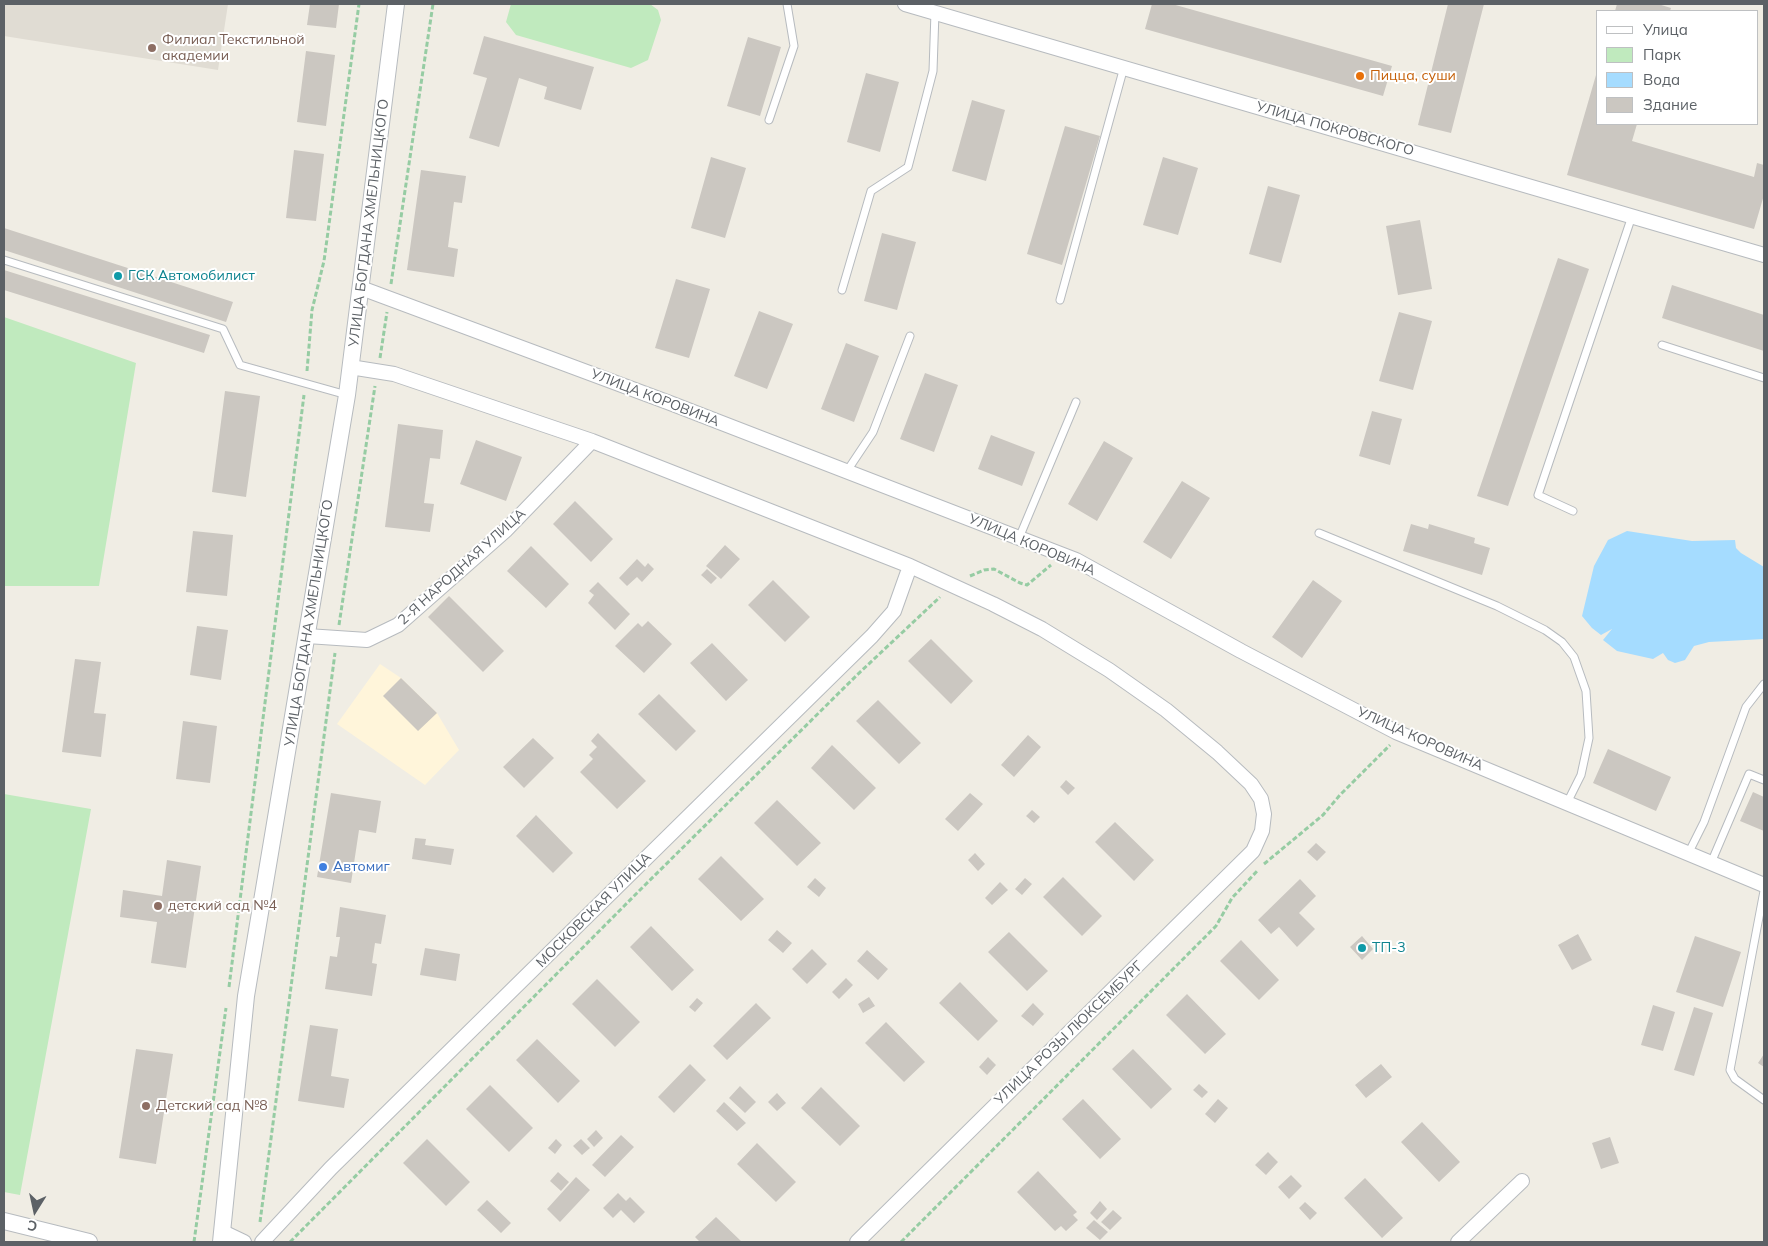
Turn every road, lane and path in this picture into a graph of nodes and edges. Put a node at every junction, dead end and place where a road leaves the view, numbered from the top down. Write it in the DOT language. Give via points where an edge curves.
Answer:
graph roads {
  1 [pos="359,4"];
  2 [pos="396,4"];
  3 [pos="787,4"];
  4 [pos="905,4"];
  5 [pos="935,12"];
  6 [pos="1124,67"];
  7 [pos="769,120"];
  8 [pos="1632,216"];
  9 [pos="1764,255"];
  10 [pos="4,260"];
  11 [pos="361,288"];
  12 [pos="842,290"];
  13 [pos="1060,300"];
  14 [pos="910,336"];
  15 [pos="1662,345"];
  16 [pos="350,367"];
  17 [pos="1764,378"];
  18 [pos="306,384"];
  19 [pos="347,395"];
  20 [pos="1076,402"];
  21 [pos="592,441"];
  22 [pos="846,471"];
  23 [pos="1573,511"];
  24 [pos="1319,533"];
  25 [pos="1019,538"];
  26 [pos="1063,555"];
  27 [pos="910,566"];
  28 [pos="951,586"];
  29 [pos="307,636"];
  30 [pos="1764,684"];
  31 [pos="1401,734"];
  32 [pos="1764,780"];
  33 [pos="1566,803"];
  34 [pos="1688,854"];
  35 [pos="1711,863"];
  36 [pos="1764,885"];
  37 [pos="1764,891"];
  38 [pos="228,996"];
  39 [pos="227,1006"];
  40 [pos="1764,1100"];
  41 [pos="1522,1181"];
  42 [pos="4,1221"];
  43 [pos="222,1237"];
  44 [pos="89,1242"];
  45 [pos="194,1242"];
  46 [pos="244,1242"];
  47 [pos="262,1242"];
  48 [pos="290,1242"];
  49 [pos="857,1242"];
  50 [pos="901,1242"];
  51 [pos="1458,1242"];
  1 -- 18 [label="path" via="324,260 312,310"];
  2 -- 11 [label="street, УЛИЦА БОГДАНА ХМЕЛЬНИЦКОГО"];
  3 -- 7 [label="lane" via="794,46"];
  4 -- 5 [label="street, УЛИЦА ПОКРОВСКОГО"];
  5 -- 6 [label="street, УЛИЦА ПОКРОВСКОГО"];
  5 -- 12 [label="lane" via="933,71 908,167 871,191"];
  6 -- 8 [label="street, УЛИЦА ПОКРОВСКОГО"];
  6 -- 13 [label="lane"];
  8 -- 9 [label="street, УЛИЦА ПОКРОВСКОГО"];
  8 -- 23 [label="lane" via="1538,495"];
  10 -- 18 [label="lane" via="223,329 240,365"];
  11 -- 16 [label="street, УЛИЦА БОГДАНА ХМЕЛЬНИЦКОГО"];
  11 -- 22 [label="street, УЛИЦА КОРОВИНА"];
  14 -- 22 [label="lane" via="873,432"];
  15 -- 17 [label="lane"];
  16 -- 19 [label="street, УЛИЦА БОГДАНА ХМЕЛЬНИЦКОГО"];
  16 -- 21 [label="street" via="394,374"];
  18 -- 19 [label="lane"];
  18 -- 38 [label="path"];
  19 -- 29 [label="street, УЛИЦА БОГДАНА ХМЕЛЬНИЦКОГО"];
  20 -- 25 [label="lane"];
  21 -- 27 [label="street"];
  21 -- 29 [label="street, 2-Я НАРОДНАЯ УЛИЦА" via="506,530 398,625 367,640"];
  22 -- 25 [label="street, УЛИЦА КОРОВИНА"];
  24 -- 33 [label="lane" via="1497,606 1546,630 1562,642 1574,657 1586,692 1589,738 1581,775"];
  25 -- 26 [label="street, УЛИЦА КОРОВИНА"];
  26 -- 28 [label="path" via="1028,585 994,569 984,570"];
  26 -- 31 [label="street, УЛИЦА КОРОВИНА"];
  27 -- 28 [label="street"];
  27 -- 47 [label="street, МОСКОВСКАЯ УЛИЦА" via="894,611 872,636 331,1168"];
  28 -- 48 [label="path" via="857,675"];
  28 -- 49 [label="street, УЛИЦА РОЗЫ ЛЮКСЕМБУРГ" via="1042,629 1166,710 1251,784 1261,798 1264,814 1262,831 1253,851"];
  29 -- 43 [label="street, УЛИЦА БОГДАНА ХМЕЛЬНИЦКОГО" via="246,996"];
  30 -- 34 [label="lane" via="1746,708 1704,822"];
  31 -- 33 [label="street, УЛИЦА КОРОВИНА"];
  31 -- 50 [label="path" via="1323,815 1263,865 1232,898 1216,926"];
  32 -- 35 [label="lane" via="1749,774"];
  33 -- 34 [label="street, УЛИЦА КОРОВИНА"];
  34 -- 35 [label="street, УЛИЦА КОРОВИНА"];
  35 -- 36 [label="street, УЛИЦА КОРОВИНА"];
  37 -- 40 [label="lane" via="1730,1070 1735,1079"];
  39 -- 45 [label="path"];
  41 -- 51 [label="street"];
  42 -- 44 [label="street"];
  43 -- 46 [label="street"];
}
